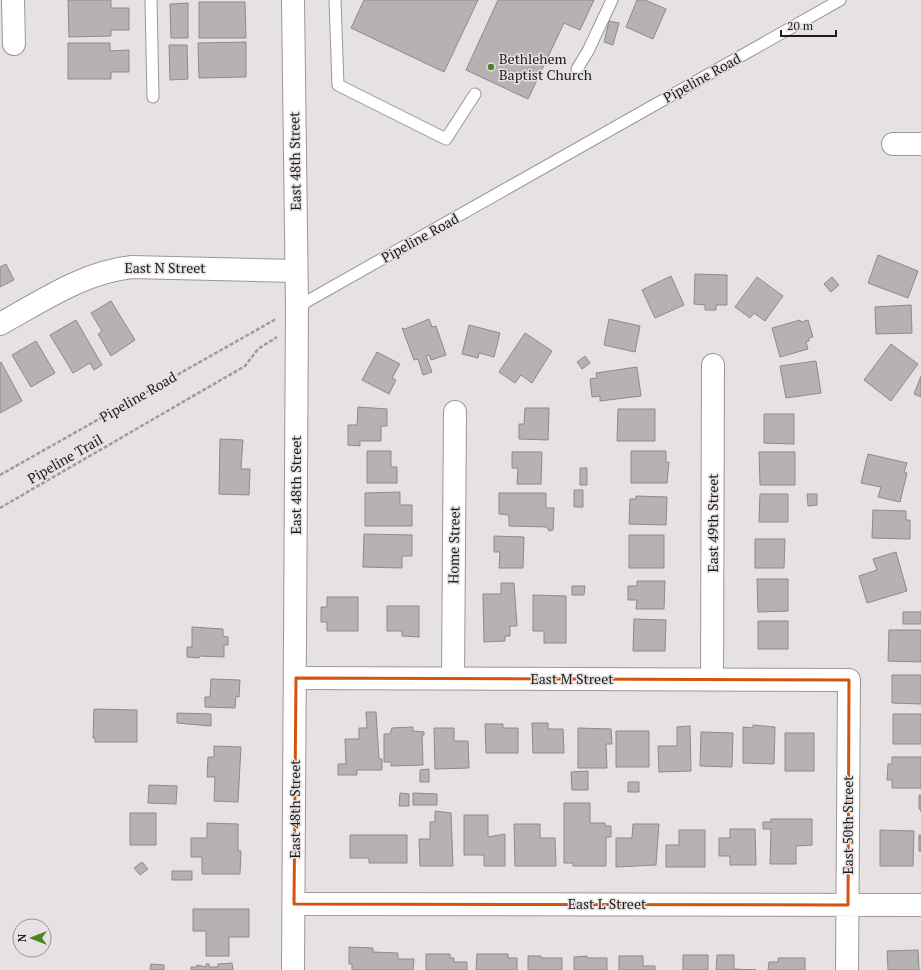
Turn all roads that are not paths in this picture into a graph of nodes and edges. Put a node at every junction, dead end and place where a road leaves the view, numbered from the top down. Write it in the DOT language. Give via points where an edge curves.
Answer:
graph roads {
  1 [pos="13,0"];
  2 [pos="151,0"];
  3 [pos="293,0"];
  4 [pos="335,0"];
  5 [pos="612,0"];
  6 [pos="840,0"];
  7 [pos="14,44"];
  8 [pos="577,69"];
  9 [pos="475,94"];
  10 [pos="153,97"];
  11 [pos="893,144"];
  12 [pos="921,144"];
  13 [pos="296,270"];
  14 [pos="297,307"];
  15 [pos="0,324"];
  16 [pos="713,365"];
  17 [pos="455,412"];
  18 [pos="296,678"];
  19 [pos="453,678"];
  20 [pos="712,680"];
  21 [pos="849,680"];
  22 [pos="294,904"];
  23 [pos="848,905"];
  24 [pos="921,905"];
  25 [pos="293,970"];
  26 [pos="847,970"];
  1 -- 7 [label="street"];
  2 -- 10 [label="lane"];
  3 -- 13 [label="street, East 48th Street"];
  4 -- 9 [label="lane" via="338,85 446,138"];
  5 -- 8 [label="lane"];
  6 -- 14 [label="lane, Pipeline Road"];
  11 -- 12 [label="street"];
  13 -- 14 [label="street, East 48th Street"];
  13 -- 15 [label="street, East N Street" via="132,266 118,268 83,280"];
  14 -- 18 [label="street, East 48th Street"];
  16 -- 20 [label="street, East 49th Street"];
  17 -- 19 [label="street, Home Street"];
  18 -- 19 [label="street, East M Street"];
  18 -- 22 [label="street, East 48th Street"];
  19 -- 20 [label="street, East M Street"];
  20 -- 21 [label="street, East M Street"];
  21 -- 23 [label="street, East 50th Street"];
  22 -- 23 [label="street, East L Street"];
  22 -- 25 [label="street, East 48th Street"];
  23 -- 24 [label="street, East L Street"];
  23 -- 26 [label="street, East 50th Street"];
}
